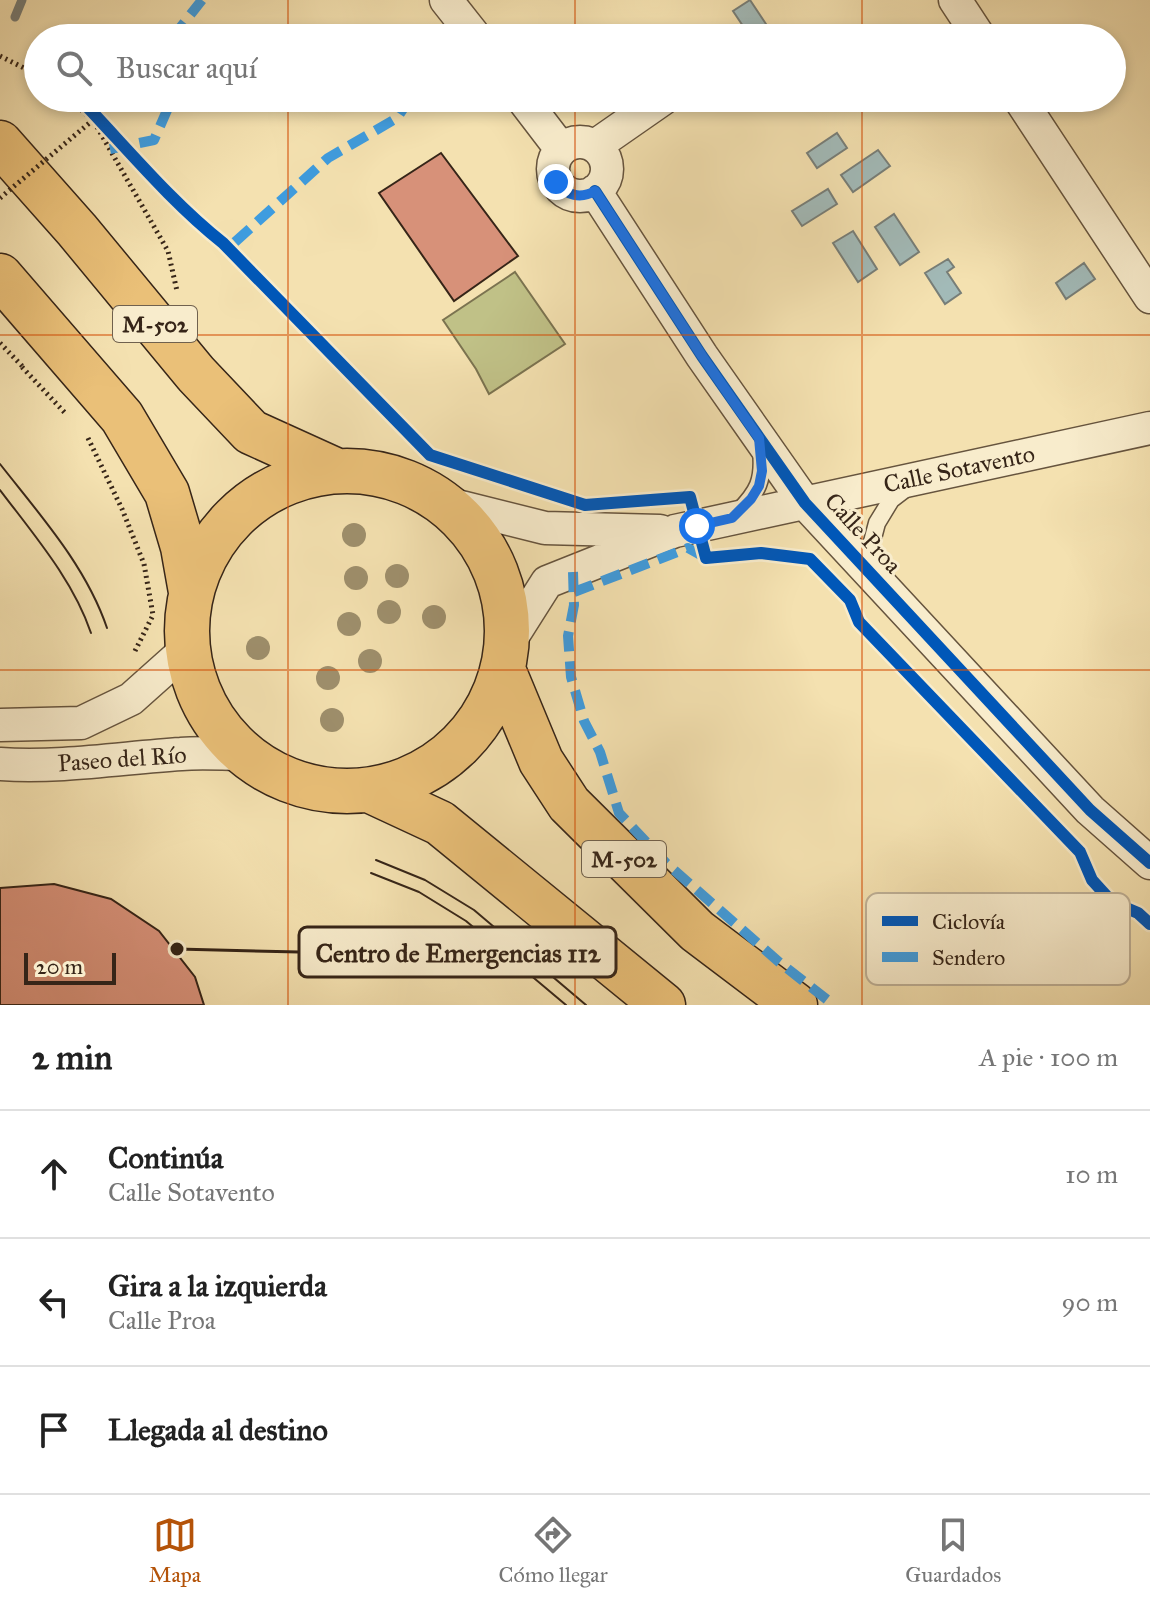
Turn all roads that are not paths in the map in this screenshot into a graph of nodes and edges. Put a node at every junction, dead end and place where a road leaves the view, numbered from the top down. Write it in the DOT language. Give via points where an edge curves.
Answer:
graph roads {
  1 [pos="446,0"];
  2 [pos="955,0"];
  3 [pos="465,24"];
  4 [pos="971,24"];
  5 [pos="533,112"];
  6 [pos="644,112"];
  7 [pos="1028,112"];
  8 [pos="0,143"];
  9 [pos="595,146"];
  10 [pos="561,149"];
  11 [pos="595,191"];
  12 [pos="0,276"];
  13 [pos="1150,297"];
  14 [pos="1150,427"];
  15 [pos="759,438"];
  16 [pos="337,471"];
  17 [pos="921,478"];
  18 [pos="445,503"];
  19 [pos="805,503"];
  20 [pos="732,518"];
  21 [pos="675,531"];
  22 [pos="865,568"];
  23 [pos="191,592"];
  24 [pos="187,649"];
  25 [pos="506,657"];
  26 [pos="0,725"];
  27 [pos="244,754"];
  28 [pos="0,764"];
  29 [pos="369,790"];
  30 [pos="1146,852"];
  31 [pos="663,1005"];
  32 [pos="795,1005"];
  1 -- 3 [label="street"];
  2 -- 4 [label="street"];
  5 -- 10 [label="street"];
  6 -- 9 [label="street"];
  7 -- 13 [label="street"];
  8 -- 16 [label="highway, M-502" via="251,432"];
  9 -- 10 [label="street" via="581,141"];
  9 -- 11 [label="street" via="607,169"];
  10 -- 11 [label="street" via="552,169 561,189 574,195"];
  11 -- 15 [label="street, Calle Proa"];
  12 -- 23 [label="highway, M-502" via="122,417 167,493"];
  14 -- 17 [label="street, Calle Sotavento"];
  15 -- 19 [label="street, Calle Proa"];
  15 -- 20 [label="lane" via="759,486"];
  16 -- 18 [label="highway, M-502" via="375,473 412,483"];
  16 -- 23 [label="highway, M-502" via="288,481 244,508 211,545"];
  17 -- 19 [label="street, Calle Sotavento"];
  17 -- 22 [label="lane" via="891,500 877,523"];
  18 -- 21 [label="street, Calle Sotavento" via="545,528"];
  18 -- 25 [label="highway, M-502" via="482,541 503,590"];
  19 -- 20 [label="street, Calle Sotavento"];
  19 -- 22 [label="street, Calle Proa"];
  20 -- 21 [label="street, Calle Sotavento"];
  21 -- 25 [label="street, Calle Sotavento" via="547,582"];
  22 -- 30 [label="street, Calle Proa" via="1090,810"];
  23 -- 24 [label="highway, M-502"];
  24 -- 26 [label="street, Paseo del Río" via="131,699 81,723"];
  24 -- 27 [label="highway, M-502" via="197,688 216,724"];
  25 -- 29 [label="highway, M-502" via="485,715 454,751 414,777"];
  25 -- 32 [label="highway, M-502" via="541,761 569,804 697,931"];
  27 -- 28 [label="street, Paseo del Río"];
  27 -- 29 [label="highway, M-502" via="281,778 324,790"];
  29 -- 31 [label="highway, M-502" via="440,823"];
}
